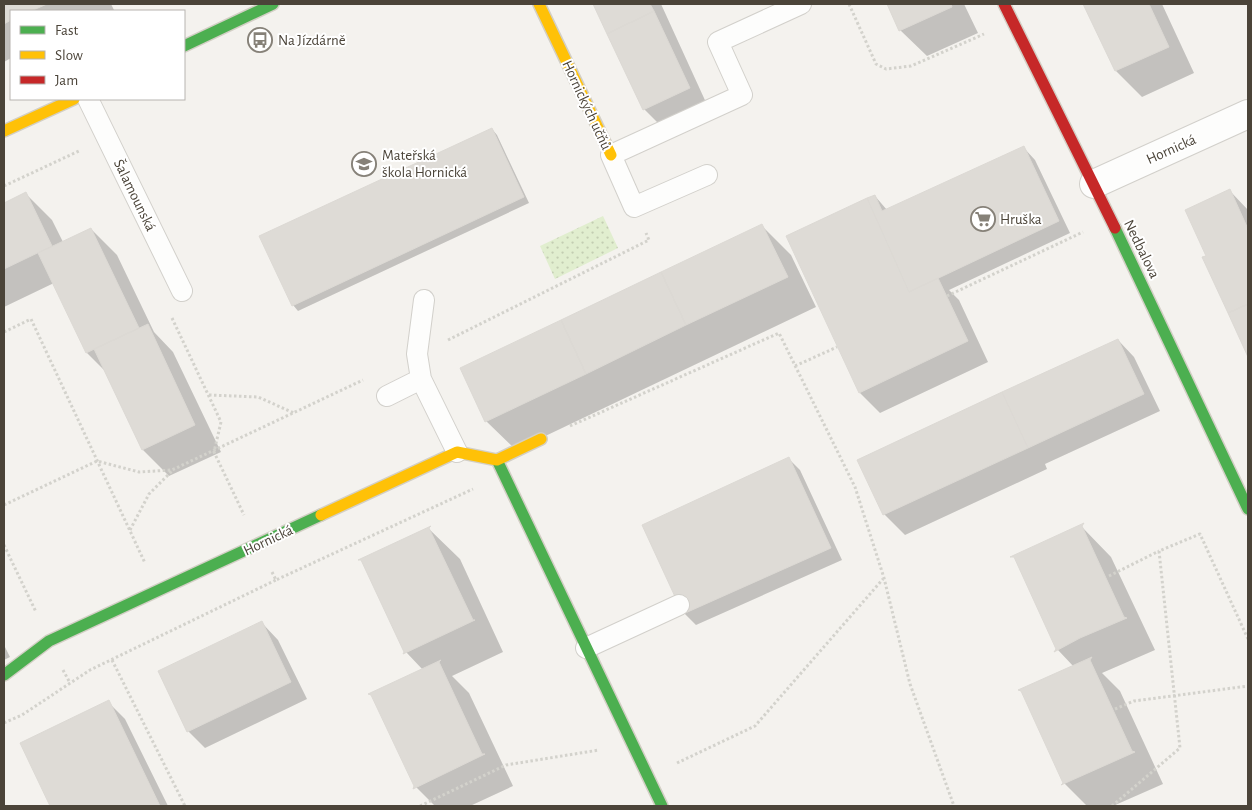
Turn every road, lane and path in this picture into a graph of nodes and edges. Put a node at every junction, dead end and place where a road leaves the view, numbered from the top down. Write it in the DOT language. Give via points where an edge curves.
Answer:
graph roads {
  1 [pos="273,4"];
  2 [pos="539,4"];
  3 [pos="801,4"];
  4 [pos="849,4"];
  5 [pos="1004,4"];
  6 [pos="1012,22"];
  7 [pos="185,46"];
  8 [pos="72,100"];
  9 [pos="88,100"];
  10 [pos="1248,114"];
  11 [pos="4,131"];
  12 [pos="89,146"];
  13 [pos="612,156"];
  14 [pos="707,174"];
  15 [pos="1094,184"];
  16 [pos="4,186"];
  17 [pos="634,208"];
  18 [pos="1110,219"];
  19 [pos="182,291"];
  20 [pos="947,296"];
  21 [pos="424,300"];
  22 [pos="171,315"];
  23 [pos="4,332"];
  24 [pos="836,347"];
  25 [pos="418,354"];
  26 [pos="795,366"];
  27 [pos="421,379"];
  28 [pos="364,380"];
  29 [pos="209,395"];
  30 [pos="388,396"];
  31 [pos="294,413"];
  32 [pos="541,439"];
  33 [pos="214,452"];
  34 [pos="457,452"];
  35 [pos="497,460"];
  36 [pos="97,461"];
  37 [pos="172,470"];
  38 [pos="504,474"];
  39 [pos="4,505"];
  40 [pos="1248,509"];
  41 [pos="130,530"];
  42 [pos="258,544"];
  43 [pos="1159,551"];
  44 [pos="1109,576"];
  45 [pos="884,578"];
  46 [pos="276,580"];
  47 [pos="158,590"];
  48 [pos="679,605"];
  49 [pos="1248,639"];
  50 [pos="586,648"];
  51 [pos="112,660"];
  52 [pos="4,675"];
  53 [pos="1248,686"];
  54 [pos="1175,696"];
  55 [pos="1115,709"];
  56 [pos="4,723"];
  57 [pos="632,745"];
  58 [pos="648,778"];
  59 [pos="185,806"];
  60 [pos="420,806"];
  61 [pos="662,806"];
  62 [pos="954,806"];
  63 [pos="1112,806"];
  1 -- 7 [label="street"];
  2 -- 13 [label="street, Hornických učňů"];
  3 -- 13 [label="lane" via="718,42 742,95"];
  4 -- 6 [label="path" via="876,64 886,69 911,66"];
  5 -- 6 [label="street, Nedbalova"];
  6 -- 15 [label="street, Nedbalova"];
  8 -- 11 [label="street"];
  9 -- 19 [label="lane, Šalamounská"];
  10 -- 15 [label="street, Hornická"];
  12 -- 16 [label="path"];
  13 -- 17 [label="lane, Hornických učňů"];
  14 -- 17 [label="lane"];
  15 -- 18 [label="street, Nedbalova"];
  17 -- 25 [label="path" via="649,240"];
  18 -- 20 [label="path"];
  18 -- 40 [label="street, Nedbalova"];
  21 -- 25 [label="lane"];
  22 -- 29 [label="path"];
  23 -- 36 [label="path" via="31,319"];
  24 -- 26 [label="path"];
  25 -- 27 [label="lane"];
  26 -- 32 [label="path" via="779,334"];
  26 -- 45 [label="path" via="856,487"];
  27 -- 30 [label="lane"];
  27 -- 34 [label="lane"];
  28 -- 31 [label="path"];
  29 -- 31 [label="path" via="258,397"];
  29 -- 33 [label="path" via="221,422"];
  31 -- 33 [label="path"];
  32 -- 35 [label="street"];
  33 -- 37 [label="path"];
  33 -- 42 [label="path"];
  34 -- 35 [label="street"];
  34 -- 42 [label="street, Hornická"];
  35 -- 38 [label="street"];
  36 -- 37 [label="path" via="139,472"];
  36 -- 39 [label="path"];
  36 -- 41 [label="path"];
  37 -- 41 [label="path" via="150,494"];
  38 -- 46 [label="path"];
  38 -- 50 [label="street"];
  41 -- 47 [label="path"];
  42 -- 46 [label="path"];
  42 -- 47 [label="street, Hornická"];
  43 -- 44 [label="path"];
  43 -- 49 [label="path" via="1200,534"];
  43 -- 54 [label="path"];
  45 -- 58 [label="path" via="754,726"];
  45 -- 62 [label="path" via="910,684"];
  46 -- 51 [label="path"];
  47 -- 52 [label="street, Hornická" via="49,641"];
  48 -- 50 [label="lane"];
  50 -- 57 [label="street"];
  51 -- 56 [label="path"];
  51 -- 59 [label="path"];
  53 -- 54 [label="path"];
  54 -- 55 [label="path" via="1134,701"];
  54 -- 63 [label="path" via="1180,748"];
  57 -- 58 [label="street"];
  57 -- 60 [label="path" via="506,765"];
  58 -- 61 [label="street"];
}
